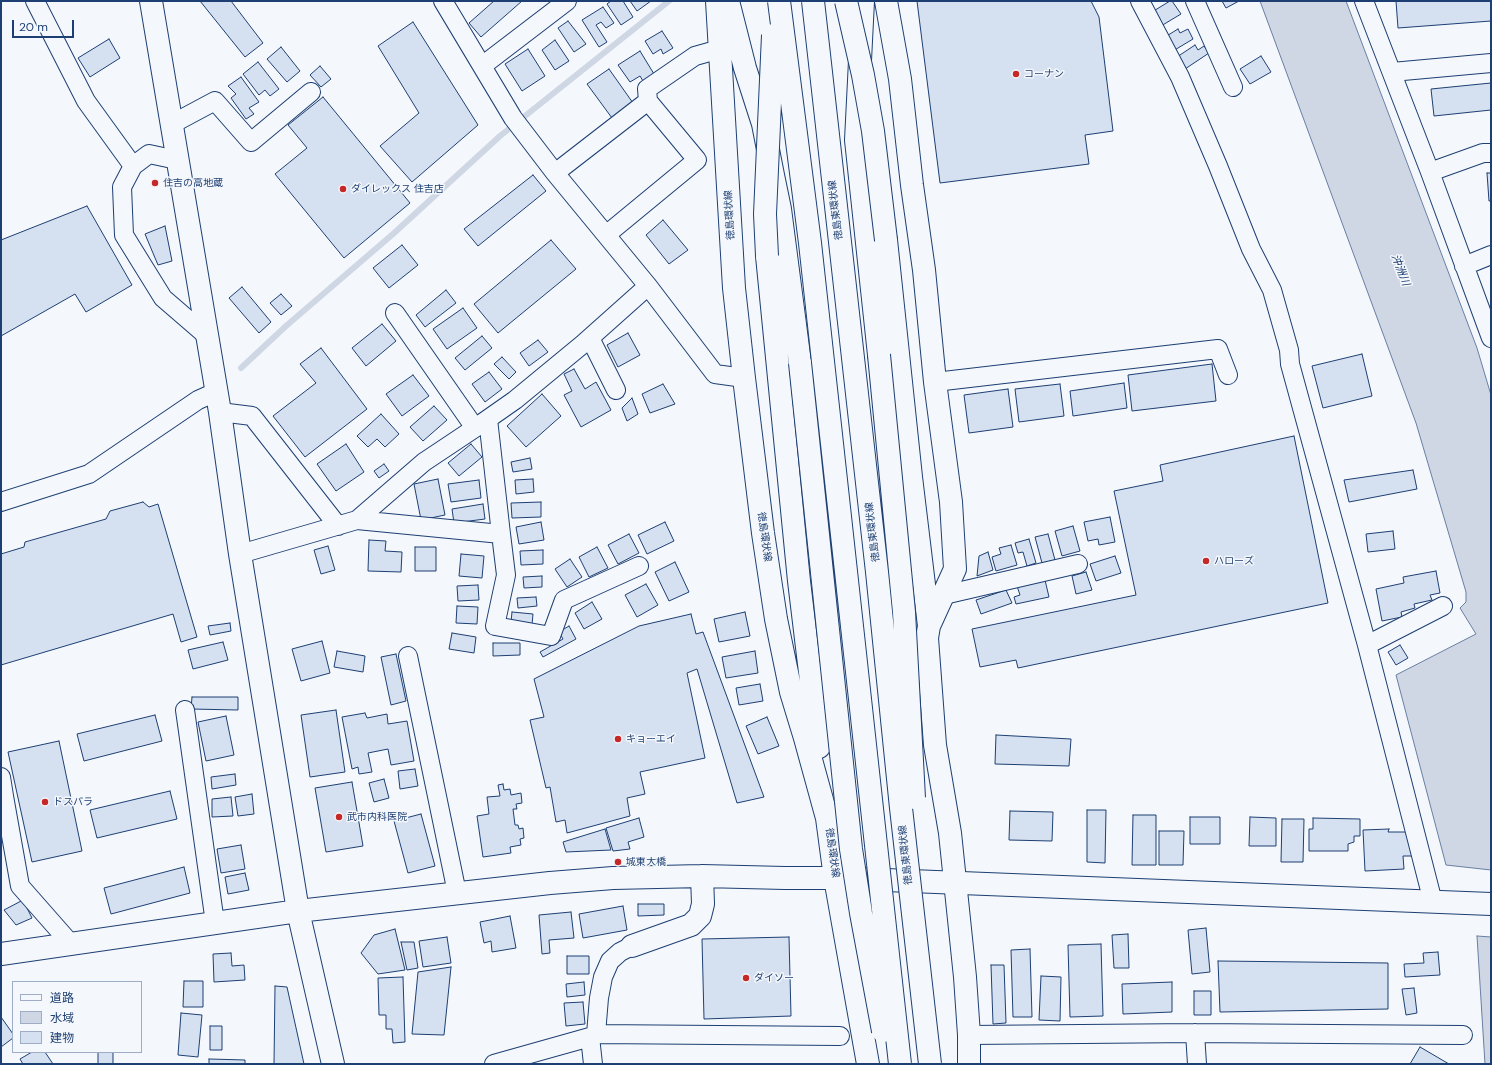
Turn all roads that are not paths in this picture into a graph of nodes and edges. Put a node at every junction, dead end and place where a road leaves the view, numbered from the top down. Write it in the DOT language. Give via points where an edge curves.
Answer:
graph roads {
  1 [pos="35,1"];
  2 [pos="151,1"];
  3 [pos="443,1"];
  4 [pos="566,1"];
  5 [pos="717,1"];
  6 [pos="728,1"];
  7 [pos="772,1"];
  8 [pos="779,1"];
  9 [pos="813,1"];
  10 [pos="846,1"];
  11 [pos="863,1"];
  12 [pos="886,1"];
  13 [pos="1140,1"];
  14 [pos="1195,1"];
  15 [pos="1364,1"];
  16 [pos="720,49"];
  17 [pos="1491,63"];
  18 [pos="482,66"];
  19 [pos="1392,72"];
  20 [pos="1233,87"];
  21 [pos="311,92"];
  22 [pos="648,101"];
  23 [pos="172,124"];
  24 [pos="1491,153"];
  25 [pos="177,160"];
  26 [pos="133,166"];
  27 [pos="1430,172"];
  28 [pos="555,173"];
  29 [pos="606,235"];
  30 [pos="1491,256"];
  31 [pos="1464,266"];
  32 [pos="648,286"];
  33 [pos="395,313"];
  34 [pos="207,336"];
  35 [pos="590,338"];
  36 [pos="1491,338"];
  37 [pos="1228,375"];
  38 [pos="744,378"];
  39 [pos="935,382"];
  40 [pos="616,390"];
  41 [pos="218,402"];
  42 [pos="482,424"];
  43 [pos="1,502"];
  44 [pos="357,520"];
  45 [pos="338,526"];
  46 [pos="501,534"];
  47 [pos="240,554"];
  48 [pos="1078,564"];
  49 [pos="639,566"];
  50 [pos="944,595"];
  51 [pos="1442,606"];
  52 [pos="929,626"];
  53 [pos="1367,645"];
  54 [pos="408,656"];
  55 [pos="185,710"];
  56 [pos="1,777"];
  57 [pos="3,796"];
  58 [pos="827,818"];
  59 [pos="702,876"];
  60 [pos="836,878"];
  61 [pos="955,882"];
  62 [pos="456,893"];
  63 [pos="1433,902"];
  64 [pos="1491,904"];
  65 [pos="298,911"];
  66 [pos="215,923"];
  67 [pos="71,944"];
  68 [pos="632,946"];
  69 [pos="1,954"];
  70 [pos="923,1002"];
  71 [pos="1195,1033"];
  72 [pos="593,1035"];
  73 [pos="969,1035"];
  74 [pos="1463,1035"];
  75 [pos="840,1036"];
  76 [pos="333,1064"];
  77 [pos="494,1064"];
  78 [pos="593,1064"];
  79 [pos="868,1064"];
  80 [pos="888,1064"];
  81 [pos="900,1064"];
  82 [pos="930,1064"];
  83 [pos="969,1064"];
  84 [pos="1197,1064"];
  1 -- 26 [label="street" via="86,101"];
  2 -- 23 [label="main road"];
  3 -- 18 [label="street"];
  4 -- 18 [label="street"];
  5 -- 16 [label="main road, 徳島環状線"];
  6 -- 80 [label="main road, bridge" via="763,124 780,209 800,363 851,848"];
  7 -- 58 [label="main road, bridge" via="773,45 765,214 767,256 799,581"];
  8 -- 81 [label="main road, bridge" via="810,243"];
  9 -- 70 [label="main road, 徳島東環状線, bridge"];
  10 -- 52 [label="main road, bridge" via="863,75 872,131"];
  11 -- 70 [label="main road, bridge" via="856,140 904,612"];
  12 -- 39 [label="main road" via="900,79"];
  13 -- 53 [label="street" via="1180,78 1251,249 1272,290"];
  14 -- 20 [label="street"];
  15 -- 19 [label="street"];
  16 -- 22 [label="street" via="695,56 653,85 647,90"];
  16 -- 38 [label="main road, 徳島環状線" via="734,288"];
  17 -- 19 [label="street"];
  18 -- 28 [label="street" via="517,123"];
  19 -- 27 [label="street"];
  21 -- 23 [label="street" via="251,142 215,101"];
  22 -- 28 [label="street"];
  22 -- 29 [label="street" via="697,160"];
  23 -- 25 [label="main road"];
  24 -- 27 [label="street" via="1483,153"];
  25 -- 26 [label="street" via="149,154"];
  25 -- 34 [label="main road"];
  26 -- 34 [label="street" via="122,187 124,235 163,298"];
  27 -- 31 [label="street"];
  28 -- 29 [label="street"];
  29 -- 32 [label="street"];
  30 -- 31 [label="street"];
  31 -- 36 [label="street"];
  32 -- 35 [label="street"];
  32 -- 38 [label="street" via="715,374"];
  33 -- 42 [label="street"];
  34 -- 41 [label="main road"];
  35 -- 40 [label="street"];
  35 -- 42 [label="street"];
  37 -- 39 [label="street" via="1218,349"];
  38 -- 58 [label="main road, 徳島環状線" via="776,619 791,692"];
  39 -- 50 [label="main road" via="951,502 955,569"];
  41 -- 43 [label="street" via="198,400 89,474"];
  41 -- 45 [label="street" via="252,416"];
  41 -- 47 [label="main road"];
  42 -- 44 [label="street" via="424,462"];
  42 -- 46 [label="street"];
  44 -- 45 [label="street"];
  44 -- 46 [label="street"];
  45 -- 47 [label="street"];
  46 -- 49 [label="street" via="506,575 495,626 551,636 564,600"];
  47 -- 65 [label="main road"];
  48 -- 50 [label="street"];
  50 -- 52 [label="main road"];
  51 -- 53 [label="street"];
  52 -- 61 [label="main road" via="927,638 935,745 950,833"];
  53 -- 63 [label="street"];
  54 -- 62 [label="street"];
  55 -- 66 [label="street"];
  56 -- 57 [label="street"];
  57 -- 67 [label="street" via="20,886"];
  58 -- 60 [label="main road, 徳島環状線"];
  59 -- 60 [label="main road"];
  59 -- 62 [label="main road" via="605,879"];
  59 -- 68 [label="main road" via="703,904 700,916 691,926"];
  60 -- 61 [label="main road"];
  60 -- 79 [label="main road, 徳島環状線"];
  61 -- 63 [label="main road"];
  61 -- 73 [label="main road"];
  62 -- 65 [label="main road"];
  63 -- 64 [label="main road"];
  65 -- 66 [label="main road"];
  65 -- 76 [label="main road"];
  66 -- 67 [label="main road"];
  67 -- 69 [label="main road"];
  68 -- 72 [label="street" via="610,961 603,977"];
  70 -- 82 [label="main road, 徳島東環状線, bridge"];
  71 -- 73 [label="street"];
  71 -- 74 [label="street"];
  71 -- 84 [label="street"];
  72 -- 75 [label="street"];
  72 -- 77 [label="street"];
  72 -- 78 [label="street"];
  73 -- 83 [label="main road"];
}
